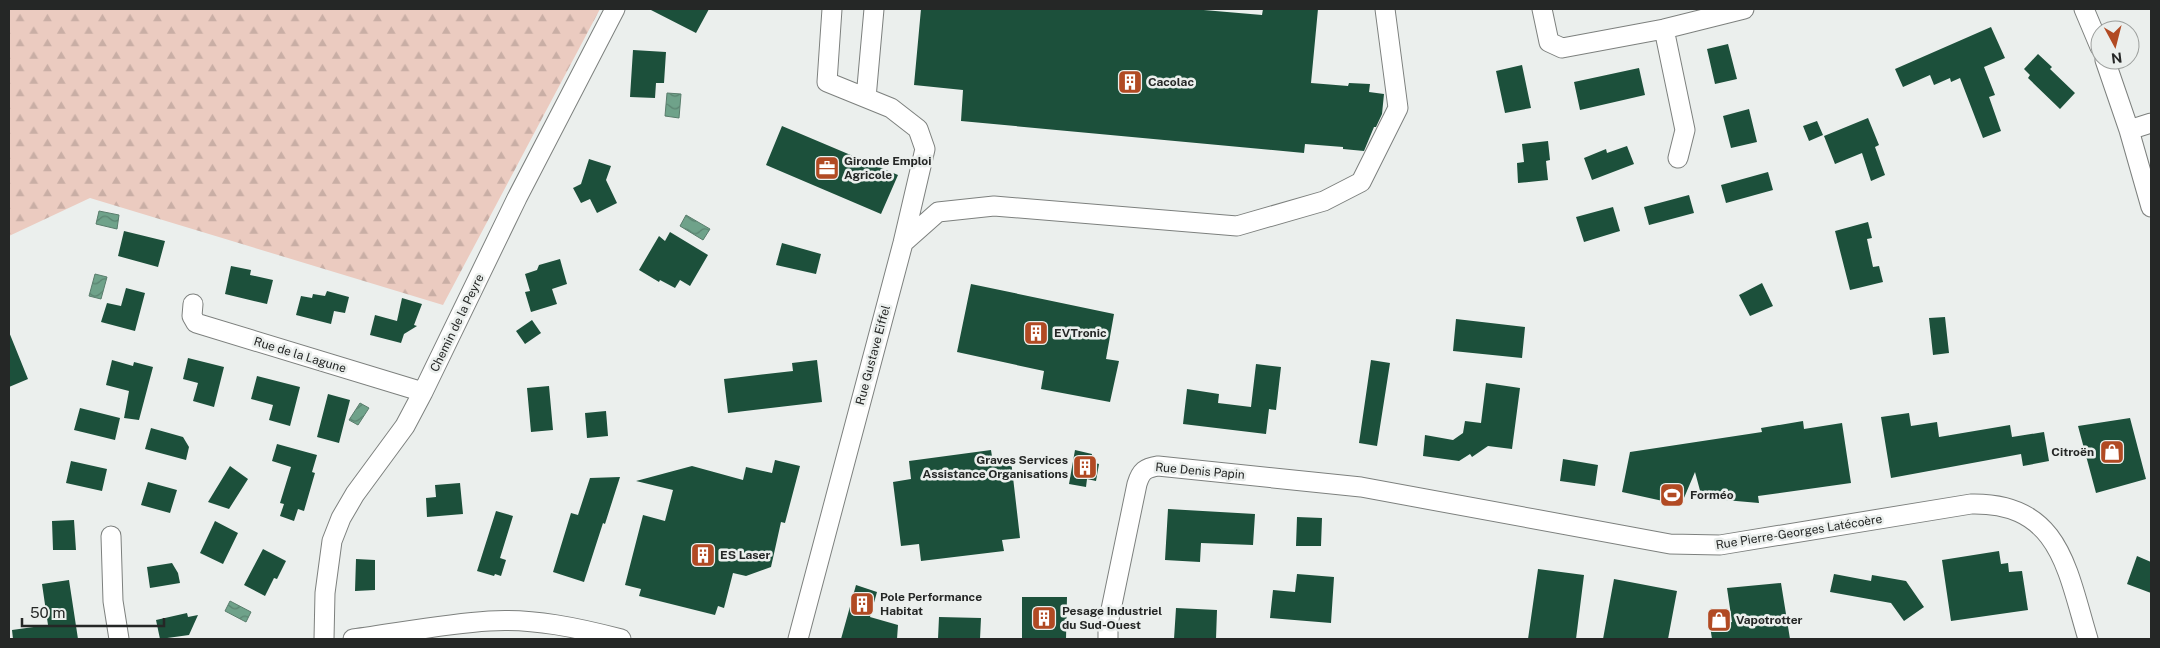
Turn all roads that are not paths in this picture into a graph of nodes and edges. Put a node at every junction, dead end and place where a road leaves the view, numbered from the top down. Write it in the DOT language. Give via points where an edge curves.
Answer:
graph roads {
  1 [pos="615,9"];
  2 [pos="832,9"];
  3 [pos="874,9"];
  4 [pos="1385,9"];
  5 [pos="1542,9"];
  6 [pos="1744,9"];
  7 [pos="2084,9"];
  8 [pos="2090,23"];
  9 [pos="1664,29"];
  10 [pos="2108,70"];
  11 [pos="866,98"];
  12 [pos="2151,123"];
  13 [pos="2129,130"];
  14 [pos="1678,158"];
  15 [pos="2151,207"];
  16 [pos="903,243"];
  17 [pos="193,304"];
  18 [pos="423,392"];
  19 [pos="1401,495"];
  20 [pos="111,536"];
  21 [pos="119,639"];
  22 [pos="324,639"];
  23 [pos="353,639"];
  24 [pos="621,639"];
  25 [pos="798,639"];
  26 [pos="1108,639"];
  27 [pos="2088,639"];
  1 -- 18 [label="street, Chemin de la Peyre" via="517,198"];
  2 -- 11 [label="street, Rue Gustave Eiffel" via="827,82"];
  3 -- 11 [label="street"];
  4 -- 16 [label="street" via="1398,108 1361,182 1324,201 1237,226 994,206 938,212"];
  5 -- 9 [label="street" via="1549,42 1562,48"];
  6 -- 9 [label="street"];
  7 -- 8 [label="street"];
  9 -- 14 [label="street" via="1685,130"];
  10 -- 13 [label="street"];
  11 -- 16 [label="street, Rue Gustave Eiffel" via="891,108 918,129 924,149"];
  12 -- 13 [label="street"];
  13 -- 15 [label="street"];
  16 -- 25 [label="street, Rue Gustave Eiffel"];
  17 -- 18 [label="street, Rue de la Lagune" via="192,316 196,323"];
  18 -- 22 [label="street, Chemin de la Peyre" via="405,426 341,518 332,541 324,593"];
  19 -- 26 [label="street, Rue Denis Papin" via="1351,486 1158,466 1148,468 1140,472 1136,484 1108,624"];
  19 -- 27 [label="street, Rue Pierre-Georges Latécoère" via="1695,546 1737,543 1970,504 2005,506 2039,524 2056,546"];
  20 -- 21 [label="street"];
  23 -- 24 [label="street" via="490,621 524,621"];
}
